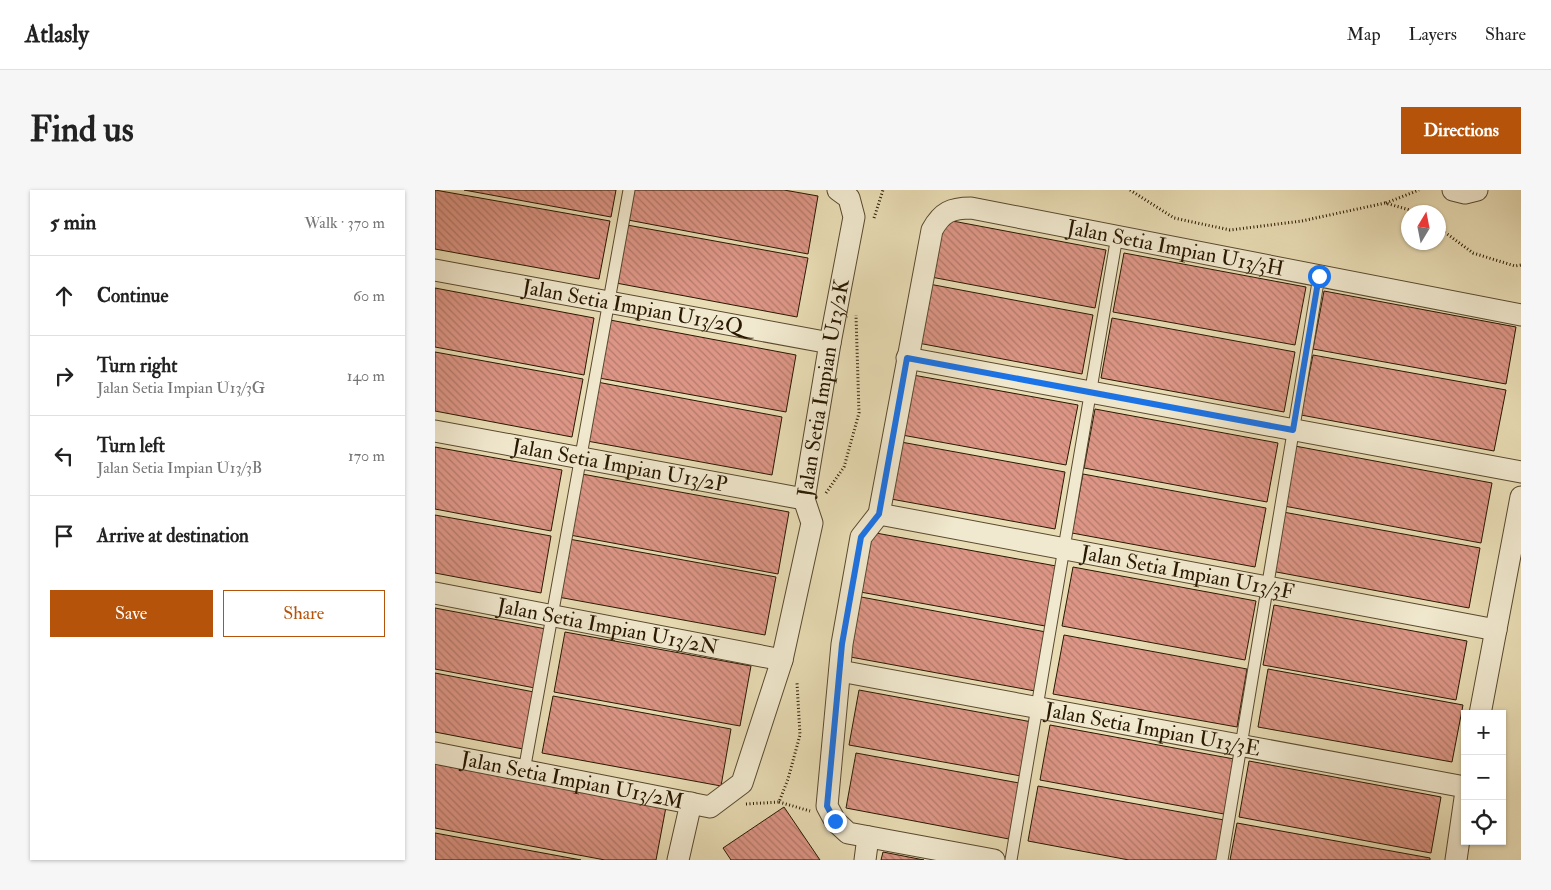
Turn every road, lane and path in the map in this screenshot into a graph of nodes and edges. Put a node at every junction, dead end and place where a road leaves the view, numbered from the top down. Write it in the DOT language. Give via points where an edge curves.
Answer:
graph roads {
  1 [pos="629,190"];
  2 [pos="838,190"];
  3 [pos="1130,190"];
  4 [pos="1419,190"];
  5 [pos="1453,190"];
  6 [pos="1477,190"];
  7 [pos="1385,204"];
  8 [pos="1401,208"];
  9 [pos="1446,233"];
  10 [pos="1117,236"];
  11 [pos="1521,264"];
  12 [pos="435,270"];
  13 [pos="1319,276"];
  14 [pos="608,302"];
  15 [pos="1521,316"];
  16 [pos="830,343"];
  17 [pos="907,358"];
  18 [pos="1090,392"];
  19 [pos="435,430"];
  20 [pos="1293,430"];
  21 [pos="581,458"];
  22 [pos="1521,472"];
  23 [pos="1521,497"];
  24 [pos="803,499"];
  25 [pos="879,514"];
  26 [pos="1064,548"];
  27 [pos="1267,587"];
  28 [pos="435,593"];
  29 [pos="552,616"];
  30 [pos="1496,630"];
  31 [pos="782,660"];
  32 [pos="840,671"];
  33 [pos="1037,707"];
  34 [pos="1481,710"];
  35 [pos="1241,745"];
  36 [pos="435,753"];
  37 [pos="524,771"];
  38 [pos="1461,786"];
  39 [pos="1465,800"];
  40 [pos="700,805"];
  41 [pos="858,835"];
  42 [pos="678,860"];
  43 [pos="865,860"];
  44 [pos="994,860"];
  45 [pos="1011,860"];
  46 [pos="1222,860"];
  47 [pos="1457,860"];
  1 -- 14 [label="lane"];
  2 -- 16 [label="street, Jalan Setia Impian U13/2K" via="849,198 854,217"];
  3 -- 7 [label="path" via="1174,218 1230,230 1302,222"];
  4 -- 7 [label="path"];
  5 -- 6 [label="street" via="1465,193"];
  7 -- 8 [label="path"];
  9 -- 11 [label="path" via="1473,253 1515,266"];
  10 -- 13 [label="street, Jalan Setia Impian U13/3H"];
  10 -- 17 [label="street, Jalan Setia Impian U13/3H" via="971,208 947,212 932,230"];
  10 -- 18 [label="lane"];
  12 -- 14 [label="street, Jalan Setia Impian U13/2Q"];
  13 -- 15 [label="street, Jalan Setia Impian U13/3H"];
  13 -- 20 [label="lane"];
  14 -- 16 [label="street, Jalan Setia Impian U13/2Q"];
  14 -- 21 [label="lane"];
  16 -- 24 [label="street, Jalan Setia Impian U13/2K"];
  17 -- 18 [label="street"];
  17 -- 25 [label="street"];
  18 -- 20 [label="street"];
  18 -- 26 [label="lane"];
  19 -- 21 [label="street, Jalan Setia Impian U13/2P"];
  20 -- 22 [label="street"];
  20 -- 27 [label="lane"];
  21 -- 24 [label="street, Jalan Setia Impian U13/2P"];
  21 -- 29 [label="lane"];
  23 -- 30 [label="street"];
  24 -- 31 [label="street, Jalan Setia Impian U13/2K" via="812,523"];
  25 -- 26 [label="street, Jalan Setia Impian U13/3F"];
  25 -- 32 [label="street" via="861,537"];
  26 -- 27 [label="street, Jalan Setia Impian U13/3F"];
  26 -- 33 [label="lane"];
  27 -- 30 [label="street, Jalan Setia Impian U13/3F"];
  27 -- 35 [label="lane"];
  28 -- 29 [label="street, Jalan Setia Impian U13/2N"];
  29 -- 31 [label="street, Jalan Setia Impian U13/2N"];
  29 -- 37 [label="lane"];
  30 -- 34 [label="street"];
  31 -- 40 [label="street, Jalan Setia Impian U13/2K" via="742,783"];
  32 -- 33 [label="street, Jalan Setia Impian U13/3E"];
  32 -- 41 [label="street" via="827,806 835,821"];
  33 -- 35 [label="street, Jalan Setia Impian U13/3E"];
  33 -- 45 [label="lane"];
  35 -- 38 [label="street, Jalan Setia Impian U13/3E"];
  35 -- 46 [label="lane"];
  36 -- 37 [label="street, Jalan Setia Impian U13/2M"];
  37 -- 40 [label="street, Jalan Setia Impian U13/2M"];
  39 -- 47 [label="street"];
  40 -- 42 [label="street"];
  41 -- 43 [label="street"];
  41 -- 44 [label="street"];
}
